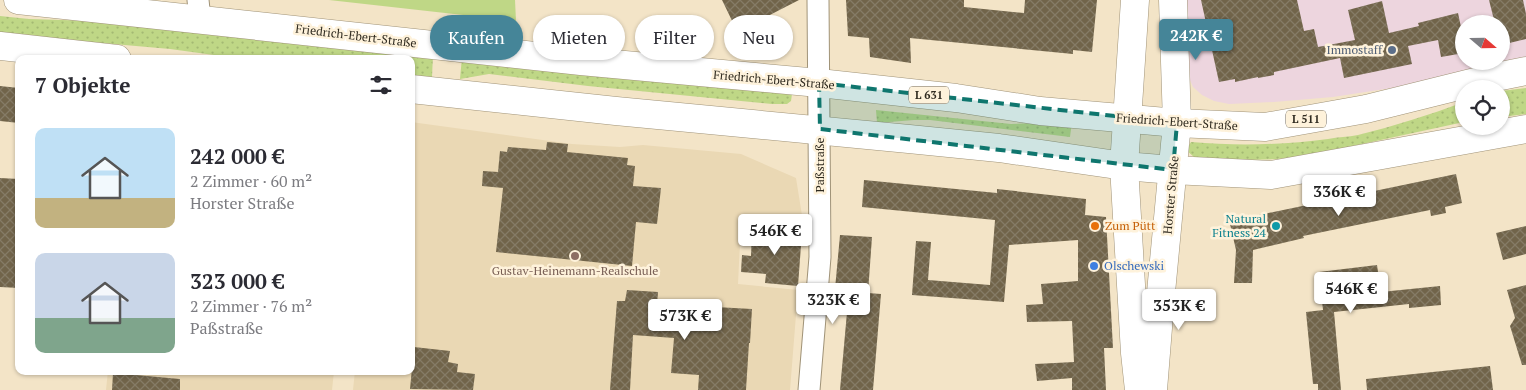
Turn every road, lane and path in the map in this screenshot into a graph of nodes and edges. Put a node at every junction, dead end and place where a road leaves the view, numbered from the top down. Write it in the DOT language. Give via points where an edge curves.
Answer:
graph roads {
  1 [pos="18,0"];
  2 [pos="818,0"];
  3 [pos="1135,0"];
  4 [pos="1173,0"];
  5 [pos="199,10"];
  6 [pos="0,46"];
  7 [pos="81,55"];
  8 [pos="1526,71"];
  9 [pos="819,83"];
  10 [pos="415,89"];
  11 [pos="1128,120"];
  12 [pos="1177,123"];
  13 [pos="820,129"];
  14 [pos="1526,129"];
  15 [pos="1124,166"];
  16 [pos="1173,170"];
  17 [pos="809,390"];
  18 [pos="1139,390"];
  19 [pos="1153,390"];
  1 -- 5 [label="main road, Friedrich-Ebert-Straße / L 631"];
  2 -- 9 [label="street, Paßstraße"];
  3 -- 11 [label="main road"];
  4 -- 12 [label="main road, Horster Straße"];
  5 -- 9 [label="main road, Friedrich-Ebert-Straße / L 631" via="582,61"];
  6 -- 7 [label="main road"];
  8 -- 12 [label="main road, Friedrich-Ebert-Straße / L 511" via="1366,108 1265,127"];
  9 -- 11 [label="main road, Friedrich-Ebert-Straße / L 631"];
  9 -- 13 [label="street, Paßstraße"];
  10 -- 13 [label="main road"];
  11 -- 12 [label="main road, Friedrich-Ebert-Straße / L 511"];
  11 -- 15 [label="main road"];
  12 -- 16 [label="main road, Horster Straße"];
  13 -- 15 [label="main road" via="999,148"];
  13 -- 17 [label="street, Paßstraße" via="820,257"];
  14 -- 16 [label="main road" via="1271,175"];
  15 -- 16 [label="main road"];
  15 -- 18 [label="main road"];
  16 -- 19 [label="main road, Horster Straße"];
}
